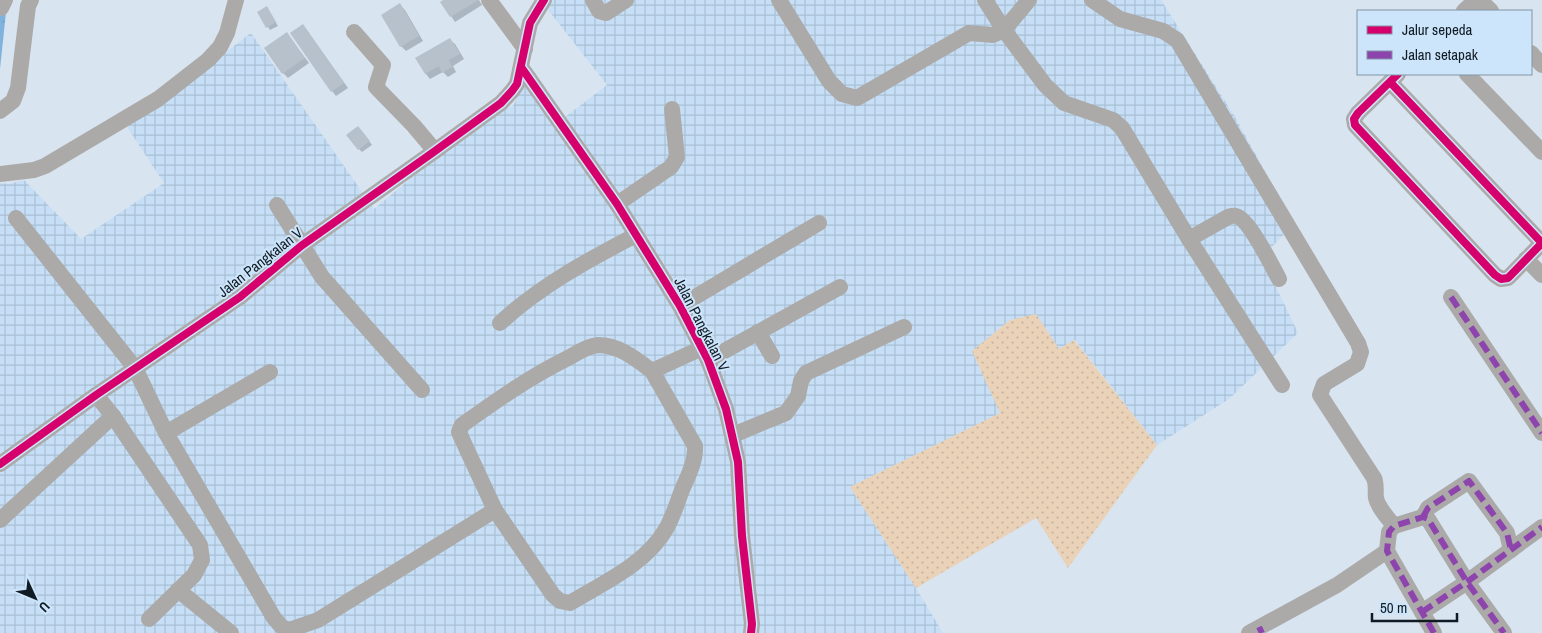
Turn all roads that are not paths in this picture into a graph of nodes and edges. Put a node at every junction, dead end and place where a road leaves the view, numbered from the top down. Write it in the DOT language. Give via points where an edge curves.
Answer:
graph roads {
  1 [pos="21,0"];
  2 [pos="30,0"];
  3 [pos="236,0"];
  4 [pos="489,0"];
  5 [pos="544,0"];
  6 [pos="593,0"];
  7 [pos="626,0"];
  8 [pos="779,0"];
  9 [pos="985,0"];
  10 [pos="1029,0"];
  11 [pos="1092,0"];
  12 [pos="1476,0"];
  13 [pos="1480,0"];
  14 [pos="1465,10"];
  15 [pos="1490,10"];
  16 [pos="1004,30"];
  17 [pos="354,32"];
  18 [pos="525,49"];
  19 [pos="1532,54"];
  20 [pos="1542,65"];
  21 [pos="521,67"];
  22 [pos="1469,75"];
  23 [pos="1394,78"];
  24 [pos="0,100"];
  25 [pos="672,109"];
  26 [pos="0,111"];
  27 [pos="435,152"];
  28 [pos="1542,152"];
  29 [pos="0,174"];
  30 [pos="617,204"];
  31 [pos="277,205"];
  32 [pos="16,218"];
  33 [pos="819,223"];
  34 [pos="636,235"];
  35 [pos="1189,239"];
  36 [pos="301,246"];
  37 [pos="1526,259"];
  38 [pos="1542,275"];
  39 [pos="1279,279"];
  40 [pos="840,287"];
  41 [pos="1451,297"];
  42 [pos="680,306"];
  43 [pos="500,324"];
  44 [pos="904,327"];
  45 [pos="758,332"];
  46 [pos="705,354"];
  47 [pos="772,356"];
  48 [pos="134,368"];
  49 [pos="652,371"];
  50 [pos="270,372"];
  51 [pos="1282,385"];
  52 [pos="422,390"];
  53 [pos="96,395"];
  54 [pos="113,416"];
  55 [pos="166,433"];
  56 [pos="1542,433"];
  57 [pos="733,434"];
  58 [pos="0,464"];
  59 [pos="495,510"];
  60 [pos="1424,517"];
  61 [pos="0,520"];
  62 [pos="1394,526"];
  63 [pos="1542,527"];
  64 [pos="1512,550"];
  65 [pos="1387,551"];
  66 [pos="1467,582"];
  67 [pos="178,590"];
  68 [pos="1422,612"];
  69 [pos="149,619"];
  70 [pos="1256,631"];
  71 [pos="289,632"];
  72 [pos="231,633"];
  73 [pos="751,633"];
  74 [pos="1434,633"];
  75 [pos="1504,633"];
  1 -- 24 [label="street" via="10,85"];
  2 -- 26 [label="street" via="18,88 13,101"];
  3 -- 29 [label="street" via="220,47 158,98 45,166"];
  4 -- 18 [label="street"];
  5 -- 18 [label="street, Jalan Pangkalan V" via="530,23"];
  6 -- 7 [label="street" via="599,11 606,13"];
  8 -- 16 [label="street" via="829,81 842,94 857,98 969,33 993,35"];
  9 -- 16 [label="street"];
  10 -- 16 [label="street"];
  11 -- 62 [label="street" via="1120,19 1163,31 1177,40 1358,343 1361,352 1357,364 1324,384 1320,395 1374,478 1377,502"];
  12 -- 14 [label="street"];
  13 -- 15 [label="street"];
  16 -- 35 [label="street" via="1045,85 1064,103 1113,120 1122,128"];
  17 -- 27 [label="street" via="383,65 376,86"];
  18 -- 21 [label="street, Jalan Pangkalan V"];
  19 -- 20 [label="street"];
  21 -- 27 [label="street, Jalan Pangkalan V" via="512,92"];
  21 -- 30 [label="street, Jalan Pangkalan V"];
  22 -- 28 [label="street"];
  23 -- 37 [label="street" via="1542,243"];
  23 -- 37 [label="street" via="1358,113 1354,119 1358,129 1495,275 1501,279 1508,278"];
  25 -- 30 [label="street" via="678,157 671,167"];
  27 -- 36 [label="street, Jalan Pangkalan V"];
  30 -- 34 [label="street, Jalan Pangkalan V"];
  31 -- 36 [label="street"];
  32 -- 48 [label="street"];
  33 -- 42 [label="street"];
  34 -- 42 [label="street, Jalan Pangkalan V"];
  34 -- 43 [label="street" via="534,294"];
  35 -- 39 [label="street" via="1235,215 1253,233"];
  35 -- 51 [label="street"];
  36 -- 48 [label="street, Jalan Pangkalan V" via="240,296"];
  36 -- 52 [label="street" via="322,277"];
  37 -- 38 [label="street"];
  40 -- 45 [label="street"];
  41 -- 56 [label="street"];
  42 -- 46 [label="street, Jalan Pangkalan V"];
  44 -- 57 [label="street" via="806,373 798,396 786,413"];
  45 -- 46 [label="street"];
  45 -- 47 [label="street"];
  46 -- 49 [label="street"];
  46 -- 57 [label="street, Jalan Pangkalan V" via="723,397"];
  48 -- 53 [label="street, Jalan Pangkalan V"];
  48 -- 55 [label="street"];
  49 -- 59 [label="street" via="622,350 591,346 505,394 462,425 459,432 462,440"];
  49 -- 59 [label="street" via="695,446 696,454 667,528 646,554 601,585 565,604 546,586"];
  50 -- 55 [label="street"];
  53 -- 54 [label="street"];
  53 -- 58 [label="street, Jalan Pangkalan V"];
  54 -- 61 [label="street"];
  54 -- 67 [label="street" via="200,545 202,560 194,575"];
  55 -- 71 [label="street" via="274,618"];
  57 -- 73 [label="street, Jalan Pangkalan V"];
  59 -- 71 [label="street" via="318,620"];
  60 -- 62 [label="street"];
  60 -- 64 [label="street" via="1428,508 1469,481 1507,533"];
  60 -- 66 [label="street"];
  62 -- 65 [label="street" via="1389,532"];
  63 -- 64 [label="street"];
  64 -- 66 [label="street"];
  65 -- 68 [label="street"];
  65 -- 70 [label="street" via="1338,585"];
  66 -- 68 [label="street"];
  66 -- 75 [label="street"];
  67 -- 69 [label="street"];
  67 -- 72 [label="street"];
  68 -- 74 [label="street"];
}
